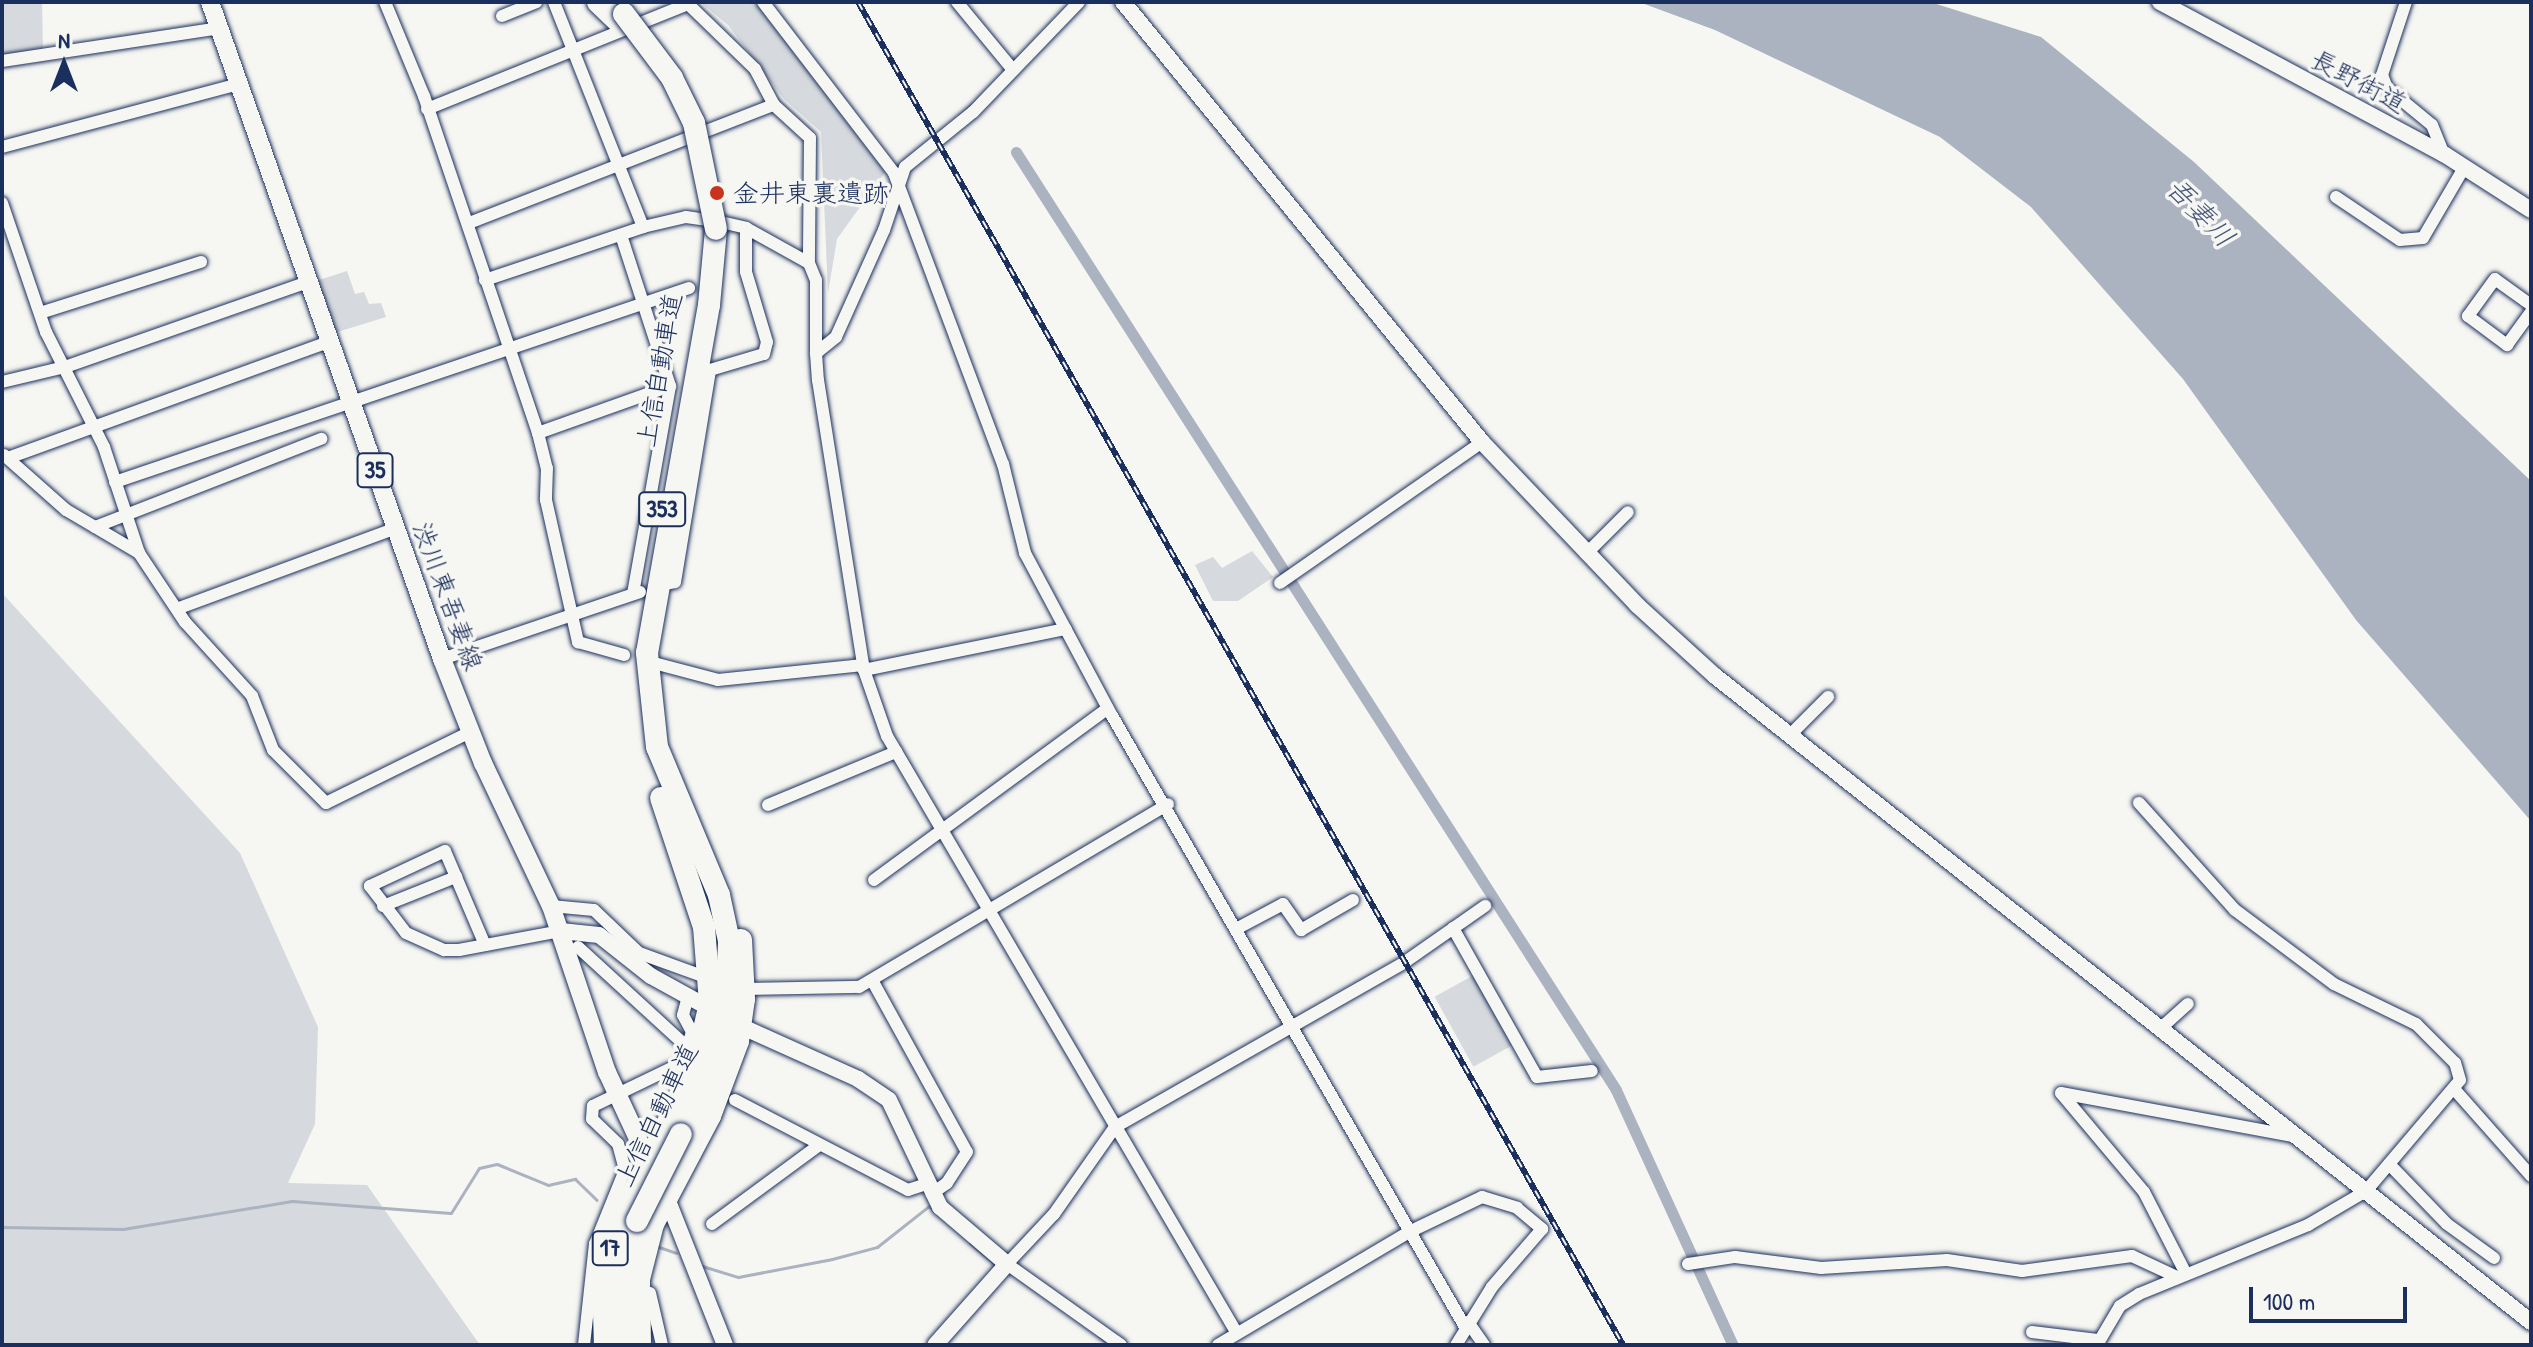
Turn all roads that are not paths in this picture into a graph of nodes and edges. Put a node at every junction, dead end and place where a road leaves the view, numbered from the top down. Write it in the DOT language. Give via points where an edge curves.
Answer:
graph roads {
  1 [pos="210,2"];
  2 [pos="385,2"];
  3 [pos="536,2"];
  4 [pos="554,2"];
  5 [pos="598,2"];
  6 [pos="763,2"];
  7 [pos="957,2"];
  8 [pos="1079,2"];
  9 [pos="1123,2"];
  10 [pos="2160,2"];
  11 [pos="2406,2"];
  12 [pos="666,5"];
  13 [pos="618,13"];
  14 [pos="502,16"];
  15 [pos="219,28"];
  16 [pos="577,48"];
  17 [pos="2,61"];
  18 [pos="1013,70"];
  19 [pos="238,84"];
  20 [pos="774,105"];
  21 [pos="427,109"];
  22 [pos="2,147"];
  23 [pos="2444,154"];
  24 [pos="620,164"];
  25 [pos="2465,166"];
  26 [pos="898,183"];
  27 [pos="2336,197"];
  28 [pos="2,203"];
  29 [pos="2531,210"];
  30 [pos="469,223"];
  31 [pos="643,227"];
  32 [pos="746,228"];
  33 [pos="621,235"];
  34 [pos="201,262"];
  35 [pos="809,263"];
  36 [pos="485,280"];
  37 [pos="308,282"];
  38 [pos="689,288"];
  39 [pos="642,304"];
  40 [pos="2531,305"];
  41 [pos="2531,312"];
  42 [pos="40,313"];
  43 [pos="329,342"];
  44 [pos="507,347"];
  45 [pos="816,353"];
  46 [pos="65,367"];
  47 [pos="2,382"];
  48 [pos="670,386"];
  49 [pos="350,399"];
  50 [pos="94,424"];
  51 [pos="538,433"];
  52 [pos="321,439"];
  53 [pos="1482,442"];
  54 [pos="5,456"];
  55 [pos="115,482"];
  56 [pos="1628,512"];
  57 [pos="124,515"];
  58 [pos="95,527"];
  59 [pos="396,528"];
  60 [pos="139,553"];
  61 [pos="1586,554"];
  62 [pos="1280,583"];
  63 [pos="661,585"];
  64 [pos="179,608"];
  65 [pos="570,617"];
  66 [pos="1066,629"];
  67 [pos="624,655"];
  68 [pos="442,659"];
  69 [pos="650,662"];
  70 [pos="864,668"];
  71 [pos="1828,697"];
  72 [pos="1108,708"];
  73 [pos="470,732"];
  74 [pos="1790,735"];
  75 [pos="896,752"];
  76 [pos="663,786"];
  77 [pos="2139,803"];
  78 [pos="1168,804"];
  79 [pos="768,805"];
  80 [pos="945,828"];
  81 [pos="456,877"];
  82 [pos="874,880"];
  83 [pos="1353,900"];
  84 [pos="383,906"];
  85 [pos="551,906"];
  86 [pos="991,906"];
  87 [pos="1485,906"];
  88 [pos="1453,928"];
  89 [pos="1236,929"];
  90 [pos="561,931"];
  91 [pos="485,945"];
  92 [pos="578,947"];
  93 [pos="705,977"];
  94 [pos="872,980"];
  95 [pos="751,989"];
  96 [pos="695,1000"];
  97 [pos="2188,1004"];
  98 [pos="2161,1028"];
  99 [pos="747,1029"];
  100 [pos="1291,1029"];
  101 [pos="687,1047"];
  102 [pos="1592,1071"];
  103 [pos="2455,1090"];
  104 [pos="615,1092"];
  105 [pos="735,1100"];
  106 [pos="1115,1127"];
  107 [pos="2300,1137"];
  108 [pos="819,1145"];
  109 [pos="647,1158"];
  110 [pos="2389,1164"];
  111 [pos="2531,1176"];
  112 [pos="928,1189"];
  113 [pos="2366,1191"];
  114 [pos="666,1196"];
  115 [pos="637,1221"];
  116 [pos="712,1224"];
  117 [pos="1409,1232"];
  118 [pos="2494,1258"];
  119 [pos="1694,1262"];
  120 [pos="1004,1268"];
  121 [pos="2181,1276"];
  122 [pos="650,1293"];
  123 [pos="2531,1322"];
  124 [pos="1467,1324"];
  125 [pos="1235,1330"];
  126 [pos="2032,1332"];
  127 [pos="2098,1342"];
  128 [pos="584,1345"];
  129 [pos="605,1345"];
  130 [pos="624,1345"];
  131 [pos="640,1345"];
  132 [pos="662,1345"];
  133 [pos="725,1345"];
  134 [pos="935,1345"];
  135 [pos="1121,1345"];
  136 [pos="1218,1345"];
  137 [pos="1456,1345"];
  138 [pos="1484,1345"];
  1 -- 15 [label="main road, 渋川東吾妻線 / 35"];
  2 -- 21 [label="street"];
  3 -- 14 [label="street"];
  4 -- 16 [label="street"];
  5 -- 13 [label="highway, 上信自動車道 / 353"];
  6 -- 26 [label="street"];
  7 -- 18 [label="street"];
  8 -- 18 [label="street"];
  9 -- 53 [label="street"];
  10 -- 23 [label="street, 長野街道"];
  11 -- 23 [label="street" via="2382,75 2387,88 2432,125"];
  12 -- 16 [label="street"];
  12 -- 20 [label="street" via="688,4 701,12 755,69"];
  13 -- 76 [label="highway, 上信自動車道 / 353" via="685,124 712,229 638,650 641,728"];
  15 -- 17 [label="street"];
  15 -- 19 [label="main road, 渋川東吾妻線 / 35"];
  16 -- 21 [label="street"];
  16 -- 24 [label="street"];
  18 -- 26 [label="street" via="973,112 911,160"];
  19 -- 22 [label="street"];
  19 -- 37 [label="main road, 渋川東吾妻線 / 35"];
  20 -- 24 [label="street"];
  20 -- 35 [label="street" via="796,122 813,147"];
  21 -- 30 [label="street"];
  23 -- 25 [label="street, 長野街道"];
  24 -- 30 [label="street"];
  24 -- 31 [label="street"];
  25 -- 27 [label="street" via="2423,238 2400,240"];
  25 -- 29 [label="street, 長野街道"];
  26 -- 45 [label="street" via="884,230 836,337"];
  26 -- 66 [label="street" via="1003,464 1025,553"];
  28 -- 42 [label="street"];
  30 -- 36 [label="street"];
  31 -- 32 [label="street" via="686,217"];
  31 -- 33 [label="street"];
  32 -- 35 [label="street"];
  32 -- 63 [label="street" via="746,272 767,342 764,354 710,370 675,582"];
  33 -- 36 [label="street"];
  33 -- 39 [label="street"];
  34 -- 42 [label="street"];
  35 -- 45 [label="street" via="816,280"];
  36 -- 44 [label="street"];
  37 -- 43 [label="main road, 渋川東吾妻線 / 35"];
  37 -- 46 [label="street"];
  38 -- 39 [label="street"];
  39 -- 44 [label="street"];
  39 -- 48 [label="street"];
  40 -- 41 [label="street" via="2495,279 2468,316 2507,345"];
  42 -- 46 [label="street"];
  43 -- 49 [label="main road, 渋川東吾妻線 / 35"];
  43 -- 50 [label="street"];
  44 -- 49 [label="street"];
  44 -- 51 [label="street"];
  45 -- 70 [label="street"];
  46 -- 47 [label="street"];
  46 -- 50 [label="street"];
  48 -- 51 [label="street"];
  48 -- 65 [label="street" via="636,593"];
  49 -- 55 [label="street"];
  49 -- 59 [label="main road, 渋川東吾妻線 / 35"];
  50 -- 54 [label="street"];
  50 -- 55 [label="street"];
  51 -- 65 [label="street"];
  52 -- 57 [label="street"];
  53 -- 61 [label="street"];
  53 -- 62 [label="street"];
  54 -- 58 [label="street" via="33,485"];
  55 -- 57 [label="street"];
  56 -- 61 [label="street"];
  57 -- 58 [label="street"];
  57 -- 60 [label="street"];
  58 -- 60 [label="street"];
  59 -- 64 [label="street"];
  59 -- 68 [label="main road, 渋川東吾妻線 / 35"];
  60 -- 64 [label="street"];
  61 -- 74 [label="street" via="1703,665"];
  64 -- 73 [label="street" via="252,696 273,750 326,803"];
  65 -- 67 [label="street" via="578,642"];
  65 -- 68 [label="street"];
  66 -- 70 [label="street"];
  66 -- 72 [label="street"];
  68 -- 73 [label="main road, 渋川東吾妻線 / 35"];
  69 -- 70 [label="street" via="718,680"];
  70 -- 75 [label="street"];
  71 -- 74 [label="street"];
  72 -- 78 [label="street"];
  72 -- 80 [label="street"];
  73 -- 85 [label="main road, 渋川東吾妻線 / 35"];
  74 -- 98 [label="street"];
  75 -- 79 [label="street"];
  75 -- 80 [label="street"];
  76 -- 109 [label="highway, 353" via="704,927 710,1003 696,1065"];
  76 -- 114 [label="highway, 353" via="730,903 745,980 740,1029 722,1090"];
  76 -- 115 [label="highway, 上信自動車道 / 353, bridge" via="709,901 728,1003 713,1067"];
  77 -- 103 [label="street" via="2235,910 2334,984 2406,1018 2435,1040 2459,1071"];
  78 -- 86 [label="street"];
  78 -- 89 [label="street"];
  80 -- 82 [label="street"];
  80 -- 86 [label="street"];
  81 -- 84 [label="street"];
  81 -- 84 [label="street" via="445,851 378,877 370,886"];
  81 -- 91 [label="street"];
  83 -- 89 [label="street" via="1301,930 1289,901"];
  84 -- 91 [label="street" via="406,933 428,945 459,950"];
  85 -- 90 [label="main road, 渋川東吾妻線 / 35"];
  85 -- 93 [label="street" via="594,910 639,953"];
  86 -- 94 [label="street"];
  86 -- 106 [label="street"];
  87 -- 88 [label="street"];
  88 -- 100 [label="street"];
  88 -- 102 [label="street" via="1537,1077"];
  89 -- 100 [label="street"];
  90 -- 91 [label="street"];
  90 -- 96 [label="street" via="599,935"];
  90 -- 104 [label="main road, 渋川東吾妻線 / 35"];
  92 -- 101 [label="street"];
  94 -- 95 [label="street" via="842,989"];
  94 -- 112 [label="street" via="967,1152 947,1183"];
  96 -- 101 [label="street" via="683,1011 692,1032"];
  97 -- 98 [label="street"];
  98 -- 107 [label="street"];
  99 -- 112 [label="street" via="879,1091 900,1116"];
  100 -- 106 [label="street"];
  100 -- 117 [label="street"];
  101 -- 104 [label="street" via="672,1071"];
  103 -- 110 [label="street"];
  103 -- 111 [label="street"];
  104 -- 109 [label="main road, 渋川東吾妻線 / 35"];
  104 -- 128 [label="street" via="593,1106 592,1119 618,1144 625,1170 595,1244"];
  105 -- 108 [label="street"];
  106 -- 120 [label="street" via="1054,1214"];
  106 -- 125 [label="street"];
  107 -- 113 [label="street"];
  107 -- 121 [label="street" via="2061,1093 2144,1192"];
  108 -- 112 [label="street" via="908,1190"];
  108 -- 116 [label="street"];
  109 -- 114 [label="main road, 渋川東吾妻線 / 35"];
  109 -- 129 [label="highway, 17" via="608,1254"];
  110 -- 113 [label="street"];
  110 -- 118 [label="street" via="2447,1224"];
  112 -- 120 [label="street"];
  113 -- 121 [label="street" via="2308,1225"];
  113 -- 123 [label="street"];
  114 -- 131 [label="highway, 17" via="641,1267"];
  114 -- 133 [label="street"];
  115 -- 130 [label="highway, 上信自動車道 / 17" via="623,1279"];
  117 -- 124 [label="street"];
  117 -- 124 [label="street" via="1482,1197 1517,1208 1542,1229"];
  117 -- 125 [label="street"];
  119 -- 121 [label="street" via="1821,1268 1947,1260 2022,1271 2132,1256"];
  120 -- 134 [label="street"];
  120 -- 135 [label="street"];
  121 -- 127 [label="street" via="2120,1306"];
  122 -- 132 [label="street"];
  124 -- 137 [label="street"];
  124 -- 138 [label="street"];
  125 -- 136 [label="street"];
  126 -- 127 [label="street"];
}
